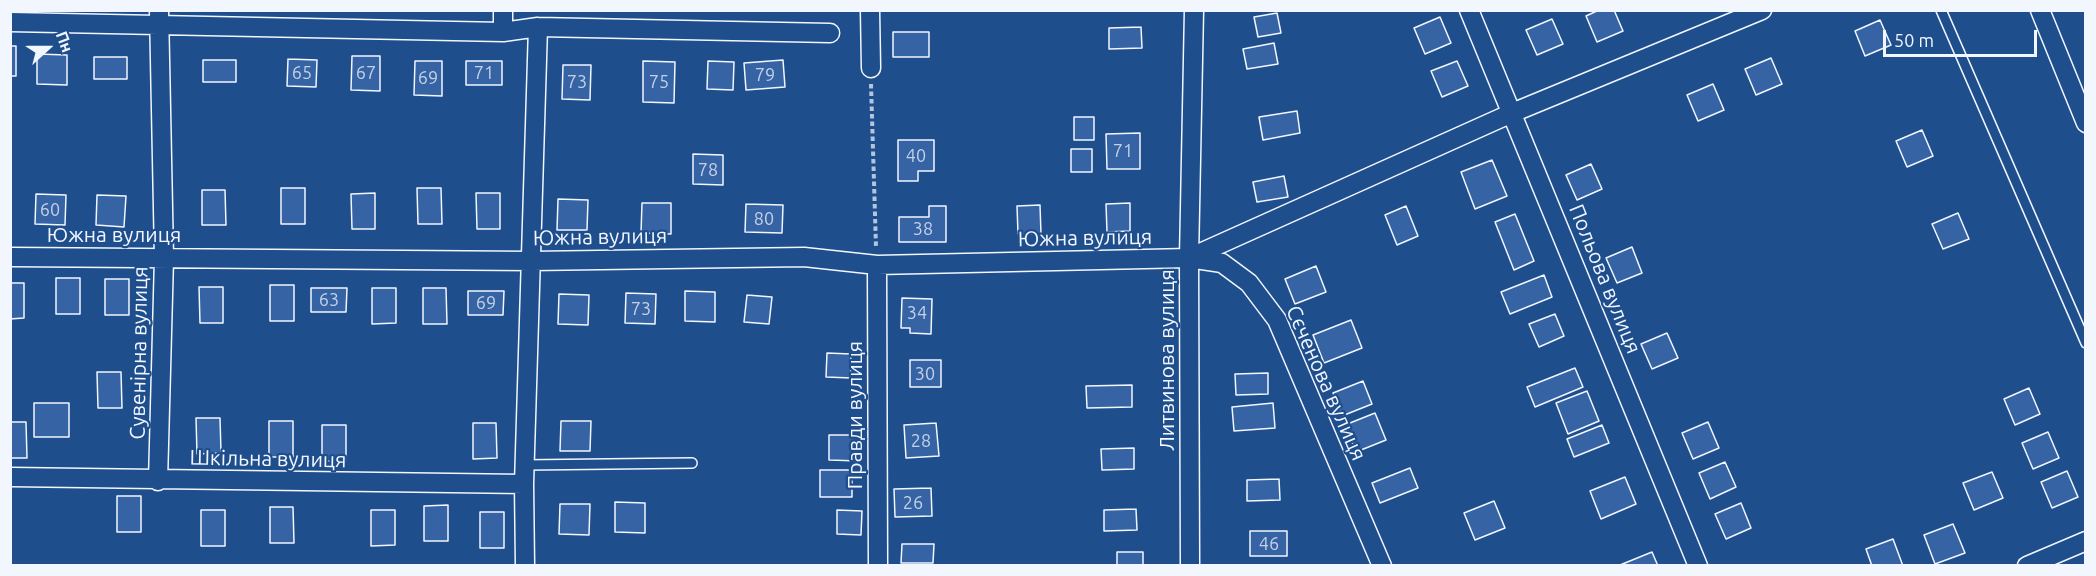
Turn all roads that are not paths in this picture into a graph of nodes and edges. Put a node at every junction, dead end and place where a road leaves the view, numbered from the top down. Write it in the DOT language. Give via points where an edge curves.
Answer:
graph roads {
  1 [pos="503,10"];
  2 [pos="870,10"];
  3 [pos="1194,10"];
  4 [pos="1469,10"];
  5 [pos="1762,10"];
  6 [pos="1941,10"];
  7 [pos="2040,10"];
  8 [pos="159,18"];
  9 [pos="10,22"];
  10 [pos="538,27"];
  11 [pos="503,32"];
  12 [pos="830,33"];
  13 [pos="870,68"];
  14 [pos="1512,114"];
  15 [pos="2085,123"];
  16 [pos="10,257"];
  17 [pos="164,258"];
  18 [pos="1189,258"];
  19 [pos="532,261"];
  20 [pos="877,265"];
  21 [pos="2085,343"];
  22 [pos="692,463"];
  23 [pos="525,465"];
  24 [pos="10,477"];
  25 [pos="158,481"];
  26 [pos="524,484"];
  27 [pos="2085,541"];
  28 [pos="525,566"];
  29 [pos="878,566"];
  30 [pos="1190,566"];
  31 [pos="1382,566"];
  32 [pos="1698,566"];
  33 [pos="2027,566"];
  1 -- 11 [label="street"];
  2 -- 13 [label="street"];
  3 -- 18 [label="street, Литвинова вулиця"];
  4 -- 14 [label="street, Польова вулиця"];
  5 -- 14 [label="street"];
  6 -- 21 [label="lane"];
  7 -- 15 [label="street"];
  8 -- 9 [label="street"];
  8 -- 11 [label="street"];
  8 -- 17 [label="street, Сувенірна вулиця"];
  10 -- 11 [label="street"];
  10 -- 12 [label="street"];
  10 -- 19 [label="street"];
  14 -- 18 [label="street"];
  14 -- 32 [label="street, Польова вулиця"];
  16 -- 17 [label="street, Южна вулиця"];
  17 -- 19 [label="street, Южна вулиця"];
  17 -- 25 [label="street, Сувенірна вулиця"];
  18 -- 20 [label="street, Южна вулиця"];
  18 -- 30 [label="street, Литвинова вулиця"];
  18 -- 31 [label="street, Сєченова вулиця" via="1222,263 1249,283 1277,320"];
  19 -- 20 [label="street, Южна вулиця" via="804,257"];
  19 -- 23 [label="street"];
  20 -- 29 [label="street, Правди вулиця"];
  22 -- 23 [label="lane"];
  23 -- 26 [label="street"];
  24 -- 25 [label="street, Шкільна вулиця"];
  25 -- 26 [label="street, Шкільна вулиця"];
  26 -- 28 [label="street"];
  27 -- 33 [label="street"];
}
